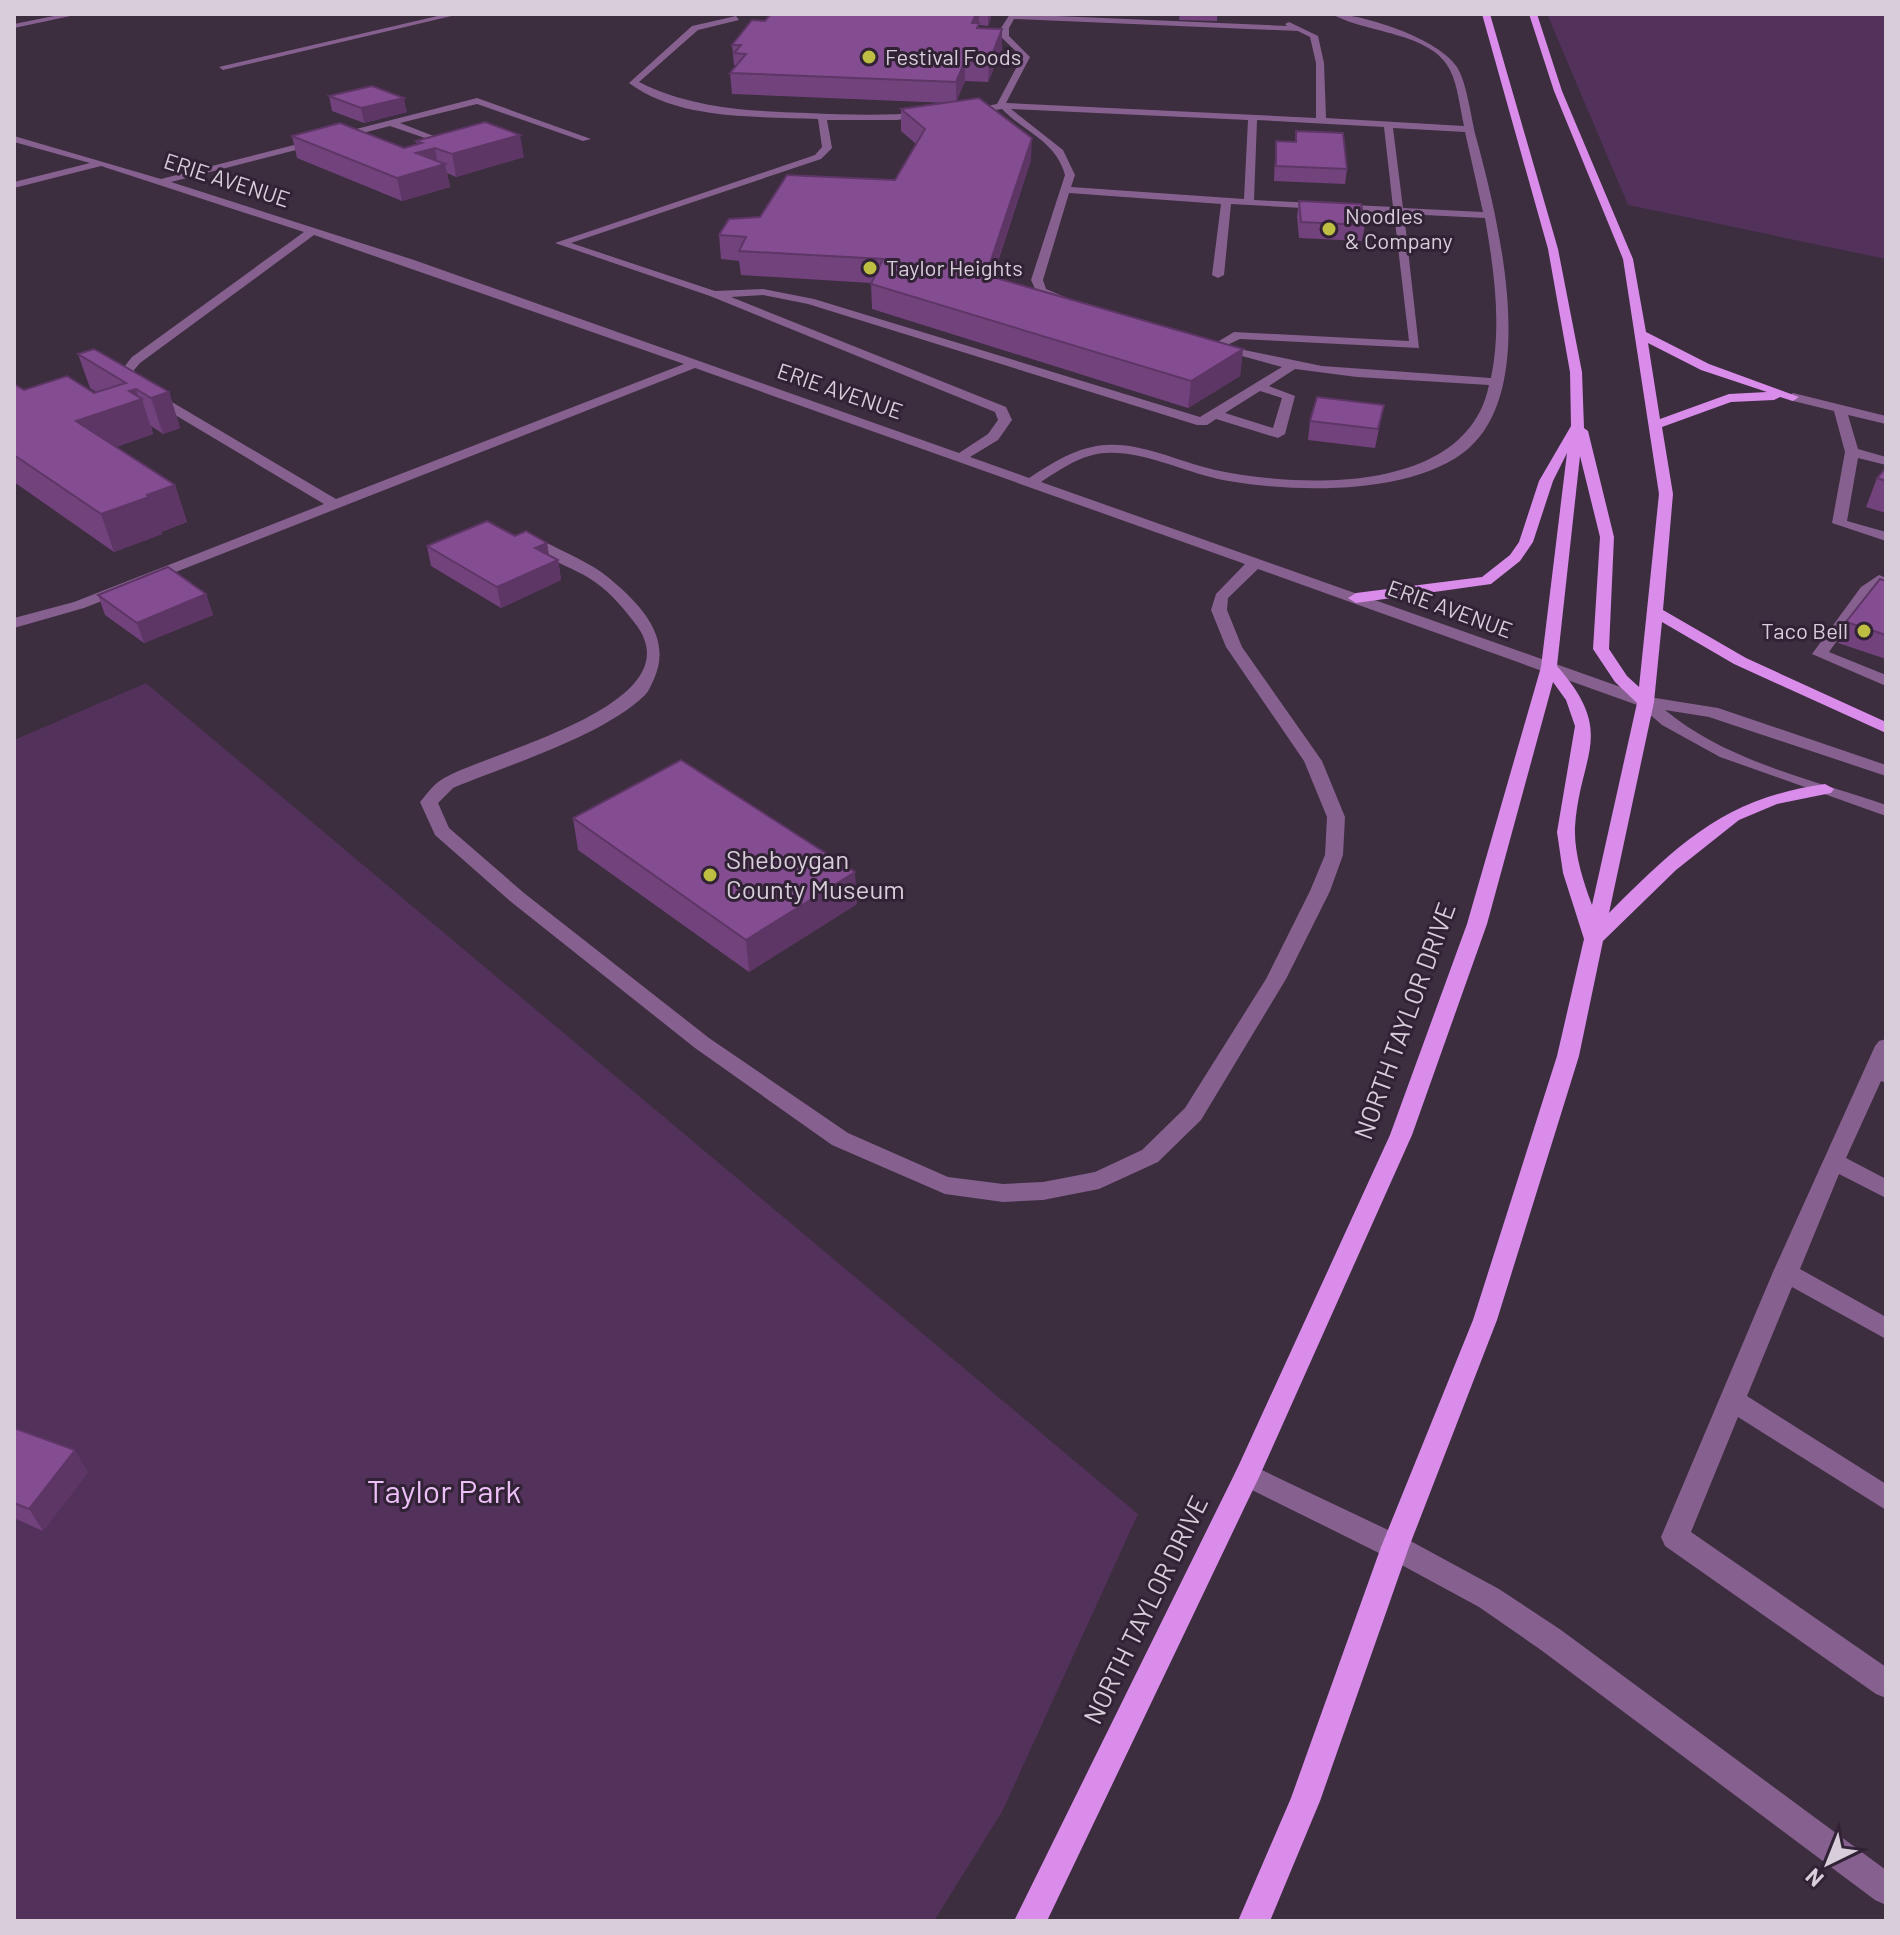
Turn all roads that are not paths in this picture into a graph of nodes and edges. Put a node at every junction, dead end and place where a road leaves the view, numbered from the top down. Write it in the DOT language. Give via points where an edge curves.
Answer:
graph roads {
  1 [pos="76,14"];
  2 [pos="456,14"];
  3 [pos="1336,14"];
  4 [pos="1486,14"];
  5 [pos="1533,14"];
  6 [pos="1014,15"];
  7 [pos="736,18"];
  8 [pos="1162,18"];
  9 [pos="1280,19"];
  10 [pos="14,26"];
  11 [pos="1301,29"];
  12 [pos="223,67"];
  13 [pos="1003,106"];
  14 [pos="948,113"];
  15 [pos="934,114"];
  16 [pos="1253,116"];
  17 [pos="822,117"];
  18 [pos="1321,120"];
  19 [pos="391,123"];
  20 [pos="1388,124"];
  21 [pos="1469,129"];
  22 [pos="14,139"];
  23 [pos="586,139"];
  24 [pos="462,149"];
  25 [pos="101,163"];
  26 [pos="160,182"];
  27 [pos="14,185"];
  28 [pos="1065,190"];
  29 [pos="1226,201"];
  30 [pos="1249,203"];
  31 [pos="1397,210"];
  32 [pos="1489,215"];
  33 [pos="312,231"];
  34 [pos="1218,275"];
  35 [pos="714,294"];
  36 [pos="1075,303"];
  37 [pos="1640,334"];
  38 [pos="696,363"];
  39 [pos="1292,366"];
  40 [pos="1499,382"];
  41 [pos="1259,387"];
  42 [pos="1793,397"];
  43 [pos="1840,408"];
  44 [pos="1214,414"];
  45 [pos="1883,414"];
  46 [pos="1578,419"];
  47 [pos="1655,425"];
  48 [pos="1852,452"];
  49 [pos="961,457"];
  50 [pos="1886,461"];
  51 [pos="1031,482"];
  52 [pos="335,505"];
  53 [pos="1886,537"];
  54 [pos="540,545"];
  55 [pos="1256,562"];
  56 [pos="1886,583"];
  57 [pos="1356,598"];
  58 [pos="1654,611"];
  59 [pos="14,623"];
  60 [pos="1549,667"];
  61 [pos="1886,681"];
  62 [pos="1646,702"];
  63 [pos="1886,728"];
  64 [pos="1886,771"];
  65 [pos="1825,789"];
  66 [pos="1886,811"];
  67 [pos="1594,939"];
  68 [pos="1886,1046"];
  69 [pos="1881,1072"];
  70 [pos="1833,1161"];
  71 [pos="1886,1189"];
  72 [pos="1785,1272"];
  73 [pos="1886,1329"];
  74 [pos="1732,1400"];
  75 [pos="1247,1475"];
  76 [pos="1886,1498"];
  77 [pos="1395,1547"];
  78 [pos="1886,1684"];
  79 [pos="1886,1889"];
  80 [pos="1030,1921"];
  81 [pos="1254,1921"];
  1 -- 10 [label="street"];
  2 -- 12 [label="street"];
  3 -- 21 [label="street" via="1424,44 1447,58"];
  4 -- 46 [label="main road, NORTH TAYLOR DRIVE" via="1553,249 1576,372"];
  5 -- 37 [label="main road" via="1558,91 1628,259"];
  6 -- 8 [label="street"];
  6 -- 13 [label="street" via="1005,37 1026,57 1000,102"];
  7 -- 17 [label="street" via="695,28 633,83 697,107"];
  8 -- 11 [label="street"];
  9 -- 11 [label="street"];
  11 -- 18 [label="street" via="1314,36 1320,60"];
  13 -- 14 [label="street"];
  13 -- 16 [label="street"];
  13 -- 28 [label="street" via="1067,160"];
  15 -- 17 [label="street"];
  16 -- 18 [label="street"];
  16 -- 30 [label="street"];
  17 -- 35 [label="street" via="827,148 818,157 560,243"];
  18 -- 20 [label="street"];
  19 -- 23 [label="street" via="477,101"];
  19 -- 24 [label="street"];
  19 -- 26 [label="street"];
  20 -- 21 [label="street"];
  20 -- 31 [label="street"];
  21 -- 32 [label="street"];
  22 -- 25 [label="street, ERIE AVENUE"];
  25 -- 26 [label="street, ERIE AVENUE"];
  25 -- 27 [label="street"];
  26 -- 33 [label="street, ERIE AVENUE"];
  28 -- 29 [label="street"];
  28 -- 36 [label="street" via="1037,280 1041,291"];
  29 -- 30 [label="street"];
  29 -- 34 [label="street"];
  30 -- 31 [label="street"];
  31 -- 32 [label="street"];
  31 -- 39 [label="street" via="1415,345 1238,335 1210,345"];
  32 -- 40 [label="street" via="1499,273"];
  33 -- 38 [label="street, ERIE AVENUE"];
  33 -- 52 [label="street" via="136,360 128,377"];
  35 -- 44 [label="street" via="763,292 810,301 1202,422"];
  35 -- 49 [label="street" via="1001,410 1005,420 997,432"];
  37 -- 42 [label="main road" via="1705,367"];
  37 -- 47 [label="main road"];
  38 -- 49 [label="street, ERIE AVENUE"];
  38 -- 52 [label="street"];
  39 -- 40 [label="street"];
  39 -- 41 [label="street"];
  40 -- 51 [label="street" via="1483,422 1455,453 1411,472 1298,484 1257,481 1112,448 1078,453"];
  41 -- 44 [label="street"];
  41 -- 44 [label="street" via="1289,396 1278,434"];
  42 -- 43 [label="street"];
  42 -- 47 [label="main road" via="1729,398"];
  43 -- 45 [label="street"];
  43 -- 48 [label="street"];
  46 -- 57 [label="main road" via="1546,481 1526,542 1506,566 1477,584"];
  46 -- 60 [label="main road, NORTH TAYLOR DRIVE"];
  46 -- 62 [label="main road" via="1607,537 1601,649 1621,679"];
  47 -- 58 [label="main road" via="1666,494"];
  48 -- 50 [label="street"];
  48 -- 53 [label="street" via="1839,523"];
  49 -- 51 [label="street, ERIE AVENUE"];
  51 -- 55 [label="street, ERIE AVENUE"];
  52 -- 59 [label="street" via="79,605"];
  54 -- 55 [label="street" via="601,579 624,600 647,629 654,648 650,670 640,691 593,721 447,784 429,802 441,831 702,1043 840,1139 945,1185 1003,1193 1099,1180 1150,1156 1193,1114 1276,979 1320,891 1334,855 1336,817 1313,761 1234,647 1219,610 1221,597"];
  55 -- 57 [label="street, ERIE AVENUE"];
  56 -- 61 [label="street" via="1879,580 1866,590 1820,654"];
  57 -- 60 [label="street, ERIE AVENUE"];
  58 -- 62 [label="main road"];
  58 -- 63 [label="main road" via="1740,661"];
  60 -- 62 [label="street, ERIE AVENUE"];
  60 -- 67 [label="main road" via="1580,706 1585,732 1566,829 1574,882"];
  60 -- 75 [label="main road, NORTH TAYLOR DRIVE" via="1477,924 1401,1135"];
  62 -- 64 [label="street, ERIE AVENUE" via="1712,712"];
  62 -- 65 [label="street, ERIE AVENUE" via="1684,734"];
  62 -- 67 [label="main road"];
  65 -- 66 [label="street, ERIE AVENUE"];
  65 -- 67 [label="main road" via="1752,807 1712,832"];
  67 -- 77 [label="main road" via="1568,1056 1510,1247"];
  68 -- 69 [label="street"];
  69 -- 70 [label="street"];
  70 -- 71 [label="street"];
  70 -- 72 [label="street"];
  72 -- 73 [label="street"];
  72 -- 74 [label="street"];
  74 -- 76 [label="street"];
  74 -- 78 [label="street" via="1675,1537"];
  75 -- 77 [label="street"];
  75 -- 80 [label="main road, NORTH TAYLOR DRIVE"];
  77 -- 79 [label="street" via="1476,1590 1551,1640"];
  77 -- 81 [label="main road" via="1305,1801"];
}
